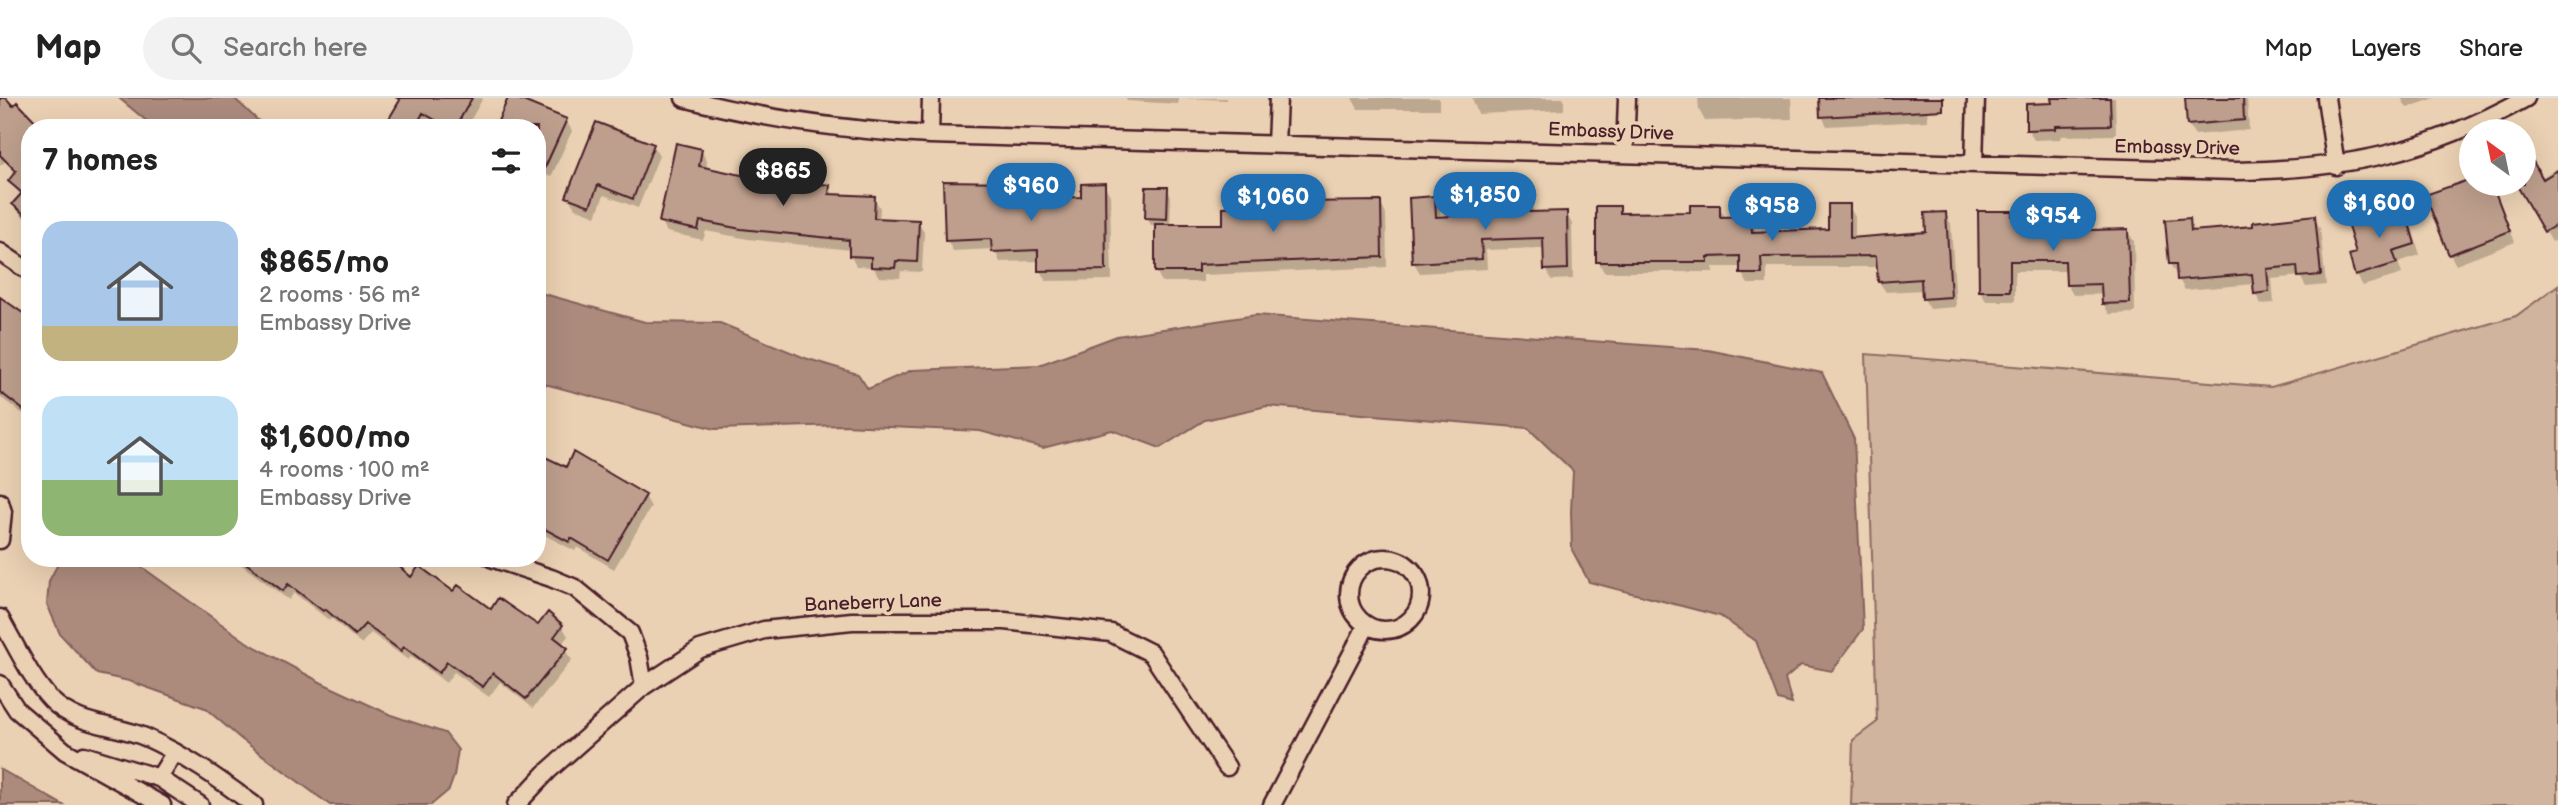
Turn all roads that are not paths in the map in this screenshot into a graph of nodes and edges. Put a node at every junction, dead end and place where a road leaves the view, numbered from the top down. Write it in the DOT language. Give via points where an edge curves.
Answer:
graph roads {
  1 [pos="684,98"];
  2 [pos="931,98"];
  3 [pos="1278,98"];
  4 [pos="1627,98"];
  5 [pos="1976,98"];
  6 [pos="2326,98"];
  7 [pos="2526,98"];
  8 [pos="930,135"];
  9 [pos="1276,144"];
  10 [pos="1625,154"];
  11 [pos="1974,164"];
  12 [pos="2336,166"];
  13 [pos="0,251"];
  14 [pos="21,266"];
  15 [pos="0,502"];
  16 [pos="0,540"];
  17 [pos="518,567"];
  18 [pos="0,618"];
  19 [pos="1367,625"];
  20 [pos="0,684"];
  21 [pos="644,685"];
  22 [pos="65,751"];
  23 [pos="175,752"];
  24 [pos="1227,768"];
  25 [pos="159,778"];
  26 [pos="162,805"];
  27 [pos="200,805"];
  28 [pos="254,805"];
  29 [pos="516,805"];
  30 [pos="1272,805"];
  1 -- 8 [label="street, Embassy Drive" via="775,119"];
  2 -- 8 [label="street"];
  3 -- 9 [label="street"];
  4 -- 10 [label="street"];
  5 -- 11 [label="street"];
  6 -- 12 [label="street"];
  7 -- 12 [label="street, Embassy Drive" via="2440,139"];
  8 -- 9 [label="street, Embassy Drive"];
  9 -- 10 [label="street, Embassy Drive"];
  10 -- 11 [label="street, Embassy Drive"];
  11 -- 12 [label="street, Embassy Drive" via="2236,171"];
  13 -- 14 [label="street"];
  15 -- 16 [label="street"];
  17 -- 21 [label="street" via="575,589 630,633"];
  18 -- 23 [label="street" via="51,700 74,717 142,736"];
  19 -- 19 [label="street" via="1349,600 1353,578 1368,562 1379,558 1401,562 1417,578 1420,590 1415,614 1395,628"];
  19 -- 30 [label="street"];
  20 -- 22 [label="street" via="17,710"];
  21 -- 24 [label="street, Baneberry Lane" via="700,649 764,630 852,621 1005,621 1111,633 1151,653"];
  21 -- 29 [label="street, Baneberry Lane"];
  22 -- 25 [label="street"];
  22 -- 26 [label="street"];
  23 -- 25 [label="street"];
  23 -- 28 [label="street"];
  25 -- 27 [label="street"];
}
